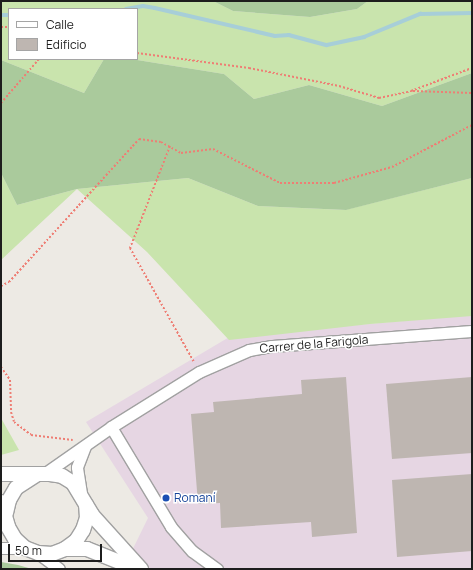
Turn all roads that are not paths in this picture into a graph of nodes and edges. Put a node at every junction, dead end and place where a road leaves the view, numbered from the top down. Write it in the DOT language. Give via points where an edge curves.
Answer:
graph roads {
  1 [pos="472,331"];
  2 [pos="111,427"];
  3 [pos="86,444"];
  4 [pos="1,474"];
  5 [pos="41,474"];
  6 [pos="84,499"];
  7 [pos="4,515"];
  8 [pos="1,548"];
  9 [pos="65,549"];
  10 [pos="32,551"];
  11 [pos="59,569"];
  12 [pos="137,569"];
  13 [pos="141,569"];
  14 [pos="216,569"];
  1 -- 2 [label="street, Carrer de la Farigola" via="271,346 226,358"];
  2 -- 3 [label="street, Carrer de la Farigola"];
  2 -- 14 [label="street" via="171,527 192,551"];
  3 -- 5 [label="street, Carrer de la Farigola"];
  3 -- 6 [label="street" via="77,467"];
  4 -- 5 [label="street"];
  5 -- 6 [label="street" via="62,476"];
  5 -- 7 [label="street" via="16,488"];
  6 -- 9 [label="street" via="87,518 83,530 76,541"];
  6 -- 13 [label="street"];
  7 -- 10 [label="street" via="15,539"];
  8 -- 10 [label="street"];
  9 -- 10 [label="street" via="52,554"];
  9 -- 12 [label="street" via="96,551"];
  10 -- 11 [label="street"];
}
